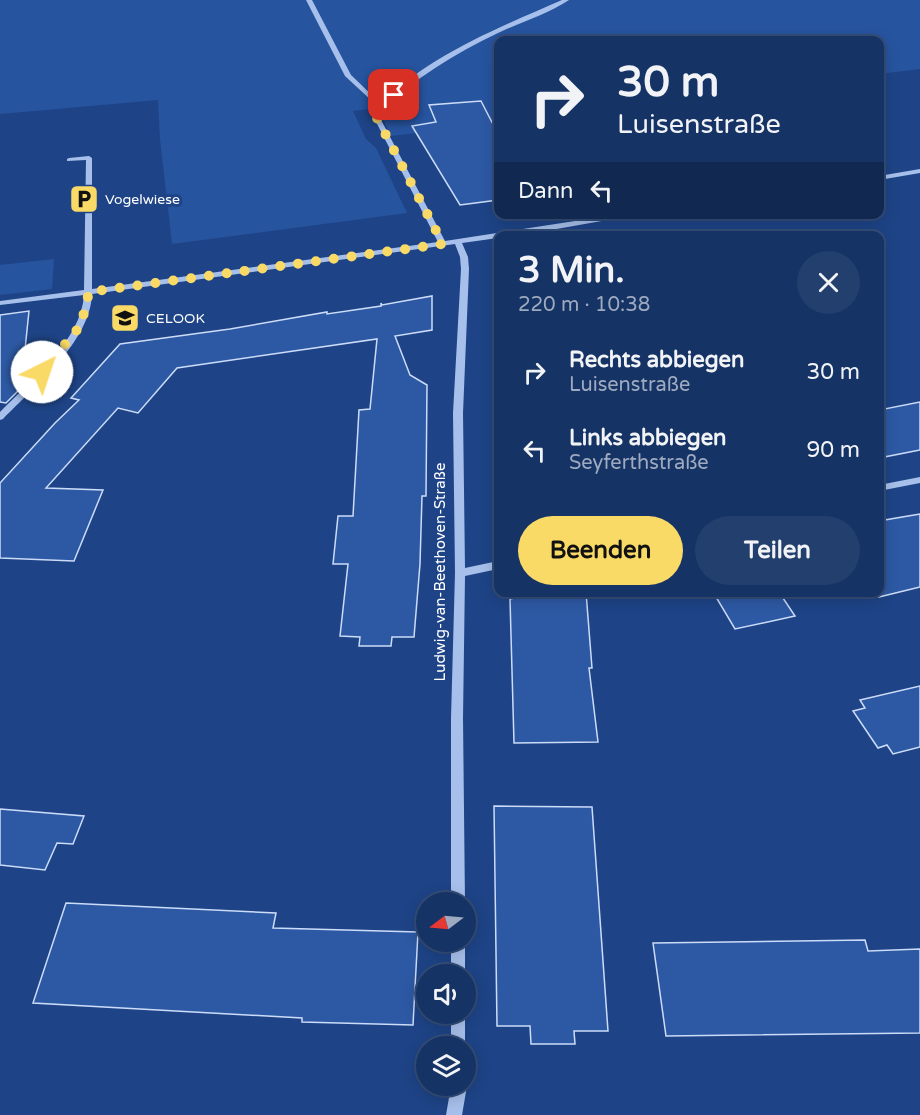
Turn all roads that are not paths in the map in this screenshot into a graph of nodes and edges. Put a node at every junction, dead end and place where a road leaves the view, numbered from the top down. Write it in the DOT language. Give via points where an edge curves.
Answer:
graph roads {
  1 [pos="309,0"];
  2 [pos="566,0"];
  3 [pos="374,100"];
  4 [pos="69,160"];
  5 [pos="920,171"];
  6 [pos="884,177"];
  7 [pos="606,219"];
  8 [pos="531,231"];
  9 [pos="494,237"];
  10 [pos="458,242"];
  11 [pos="443,244"];
  12 [pos="89,292"];
  13 [pos="0,303"];
  14 [pos="0,417"];
  15 [pos="920,480"];
  16 [pos="884,487"];
  17 [pos="494,566"];
  18 [pos="460,573"];
  19 [pos="458,892"];
  20 [pos="457,1096"];
  21 [pos="454,1115"];
  1 -- 3 [label="street" via="348,76"];
  2 -- 11 [label="street" via="454,53 376,111"];
  4 -- 12 [label="street" via="89,158"];
  5 -- 6 [label="street"];
  7 -- 8 [label="street"];
  9 -- 10 [label="street"];
  10 -- 11 [label="street"];
  10 -- 18 [label="street, Ludwig-van-Beethoven-Straße" via="465,269 458,413"];
  11 -- 12 [label="street"];
  12 -- 13 [label="street"];
  12 -- 14 [label="street" via="81,325"];
  15 -- 16 [label="street"];
  17 -- 18 [label="street"];
  18 -- 19 [label="street, Ludwig-van-Beethoven-Straße"];
  20 -- 21 [label="street"];
}
